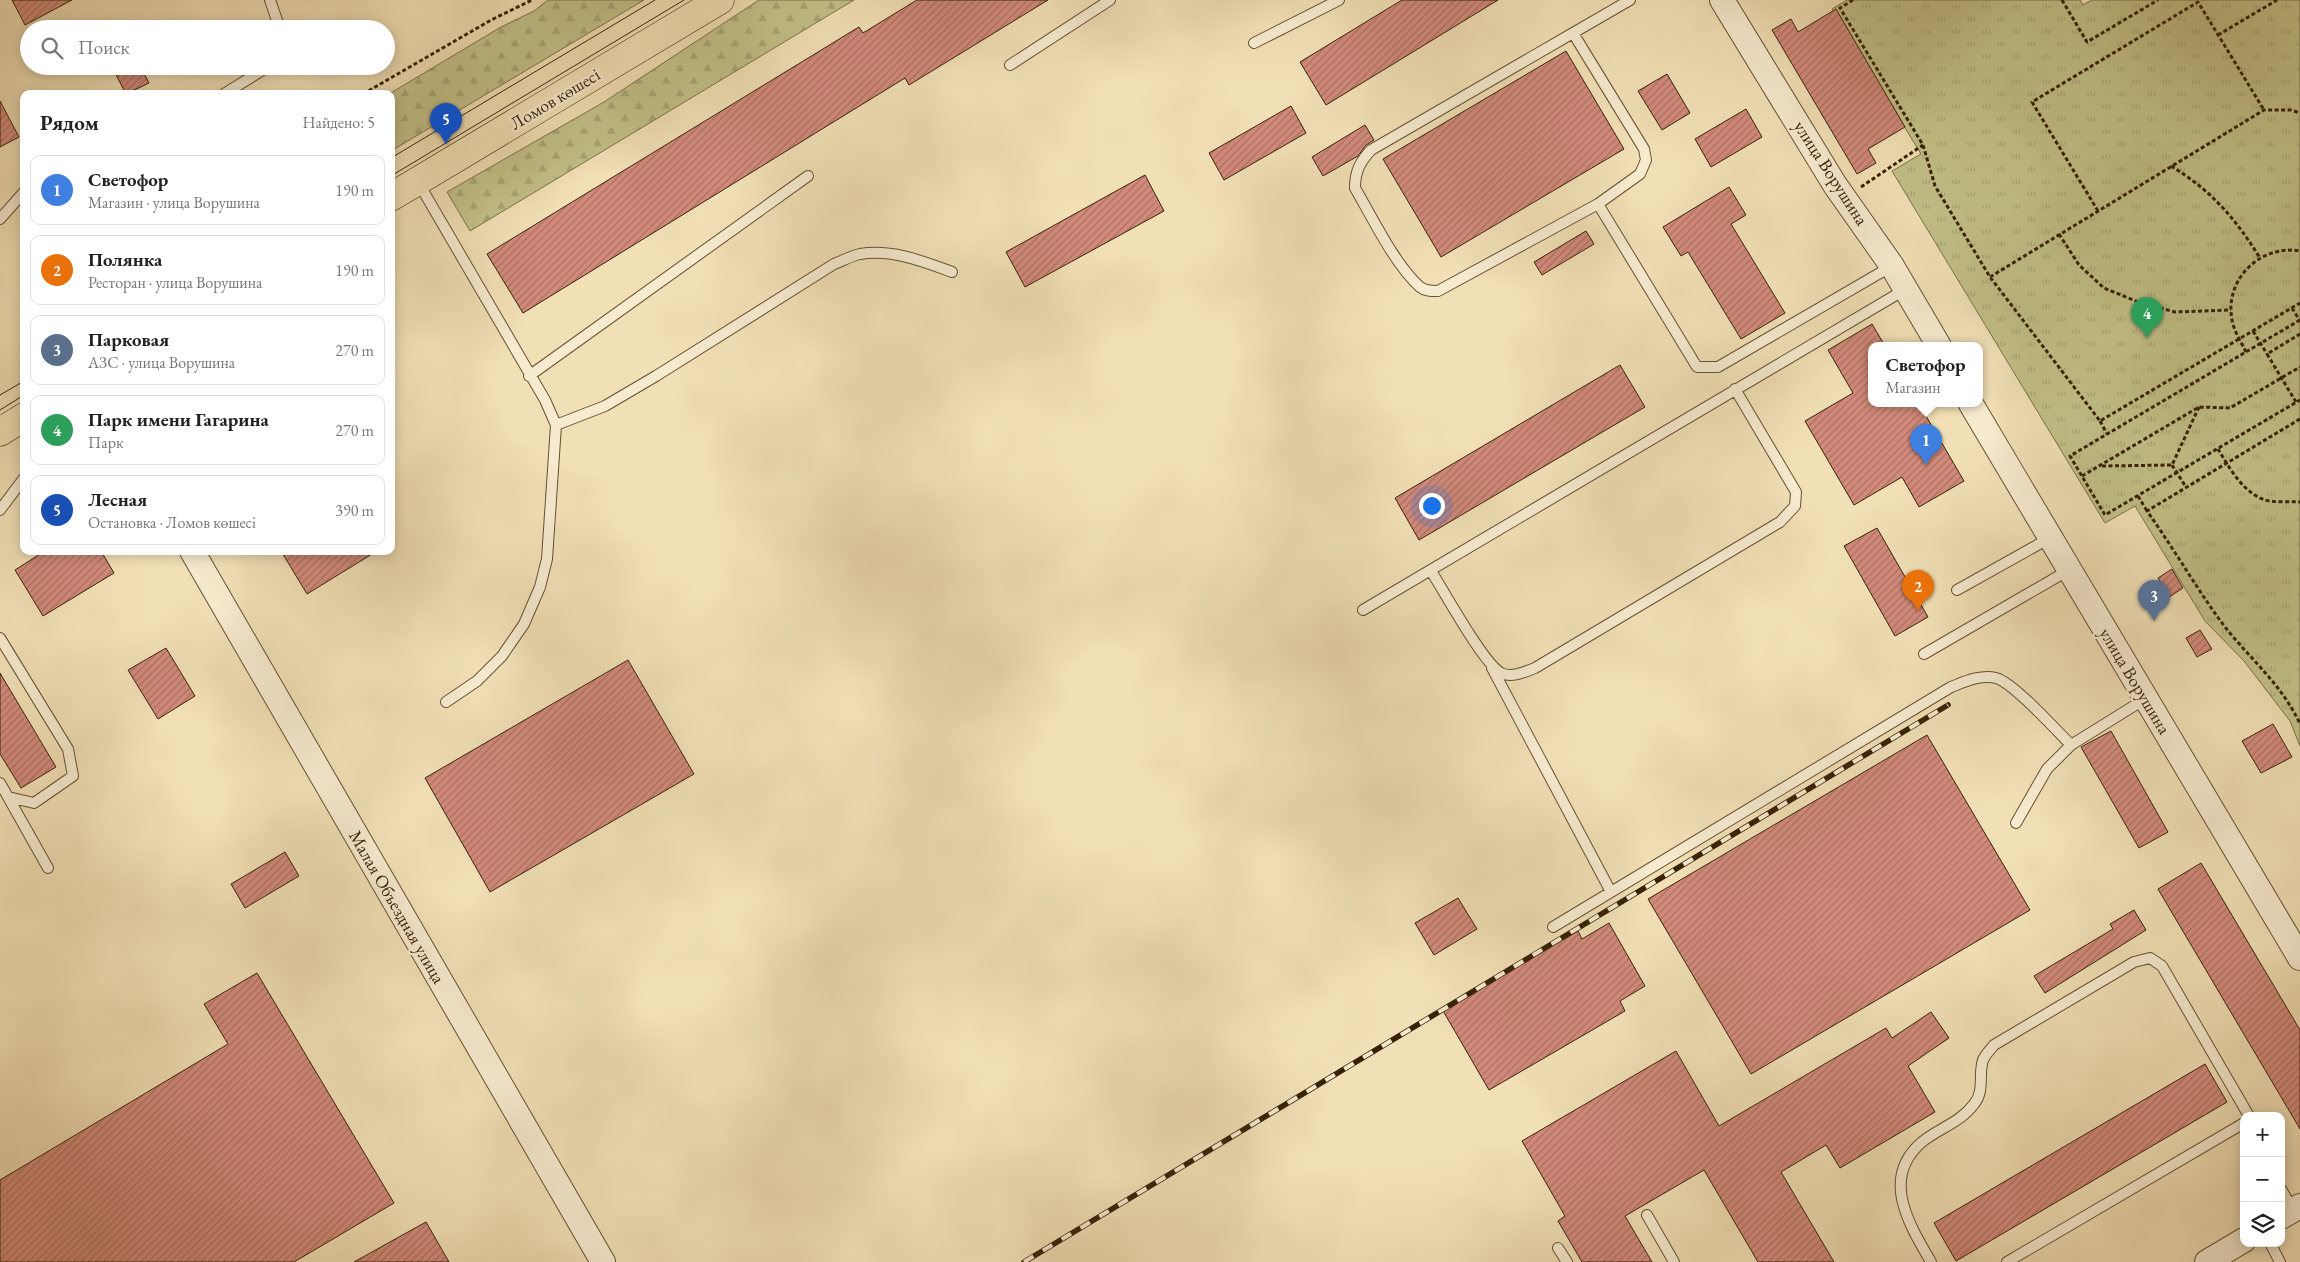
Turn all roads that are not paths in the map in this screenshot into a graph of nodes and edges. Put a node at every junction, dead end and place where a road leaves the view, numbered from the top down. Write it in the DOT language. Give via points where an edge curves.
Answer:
graph roads {
  1 [pos="270,0"];
  2 [pos="720,0"];
  3 [pos="1110,0"];
  4 [pos="1339,0"];
  5 [pos="1630,0"];
  6 [pos="1722,0"];
  7 [pos="277,20"];
  8 [pos="1573,33"];
  9 [pos="1254,43"];
  10 [pos="1010,64"];
  11 [pos="255,75"];
  12 [pos="230,90"];
  13 [pos="808,176"];
  14 [pos="418,181"];
  15 [pos="395,195"];
  16 [pos="20,196"];
  17 [pos="1598,204"];
  18 [pos="0,219"];
  19 [pos="1892,266"];
  20 [pos="952,272"];
  21 [pos="1906,289"];
  22 [pos="1936,342"];
  23 [pos="530,376"];
  24 [pos="1735,389"];
  25 [pos="1973,407"];
  26 [pos="20,420"];
  27 [pos="556,425"];
  28 [pos="0,432"];
  29 [pos="20,483"];
  30 [pos="0,510"];
  31 [pos="2050,538"];
  32 [pos="194,555"];
  33 [pos="2069,570"];
  34 [pos="1431,571"];
  35 [pos="1957,590"];
  36 [pos="1363,610"];
  37 [pos="0,638"];
  38 [pos="1924,654"];
  39 [pos="1488,662"];
  40 [pos="2145,699"];
  41 [pos="446,702"];
  42 [pos="2071,745"];
  43 [pos="0,783"];
  44 [pos="8,797"];
  45 [pos="2016,823"];
  46 [pos="48,868"];
  47 [pos="1611,892"];
  48 [pos="1553,927"];
  49 [pos="2300,958"];
  50 [pos="2247,1112"];
  51 [pos="2240,1126"];
  52 [pos="2285,1197"];
  53 [pos="2292,1211"];
  54 [pos="1647,1216"];
  55 [pos="2240,1242"];
  56 [pos="2272,1247"];
  57 [pos="1558,1248"];
  58 [pos="600,1261"];
  59 [pos="1567,1262"];
  60 [pos="1674,1262"];
  61 [pos="1931,1262"];
  62 [pos="2007,1262"];
  63 [pos="2207,1262"];
  64 [pos="2280,1262"];
  1 -- 7 [label="lane"];
  2 -- 14 [label="main road, Ломов көшесі"];
  3 -- 10 [label="lane"];
  4 -- 9 [label="lane"];
  5 -- 8 [label="lane"];
  6 -- 19 [label="street, улица Ворушина" via="1845,199"];
  8 -- 17 [label="lane" via="1644,149 1646,160 1640,174"];
  8 -- 17 [label="lane" via="1371,150 1361,161 1355,176 1355,188 1391,252 1427,291 1438,291"];
  11 -- 12 [label="lane"];
  13 -- 23 [label="lane"];
  14 -- 15 [label="main road, Ломов көшесі"];
  14 -- 23 [label="lane"];
  16 -- 18 [label="lane"];
  17 -- 19 [label="lane" via="1697,367 1706,369 1718,367"];
  19 -- 21 [label="street, улица Ворушина"];
  20 -- 27 [label="lane" via="915,258 881,253 858,254 834,264 605,406"];
  21 -- 22 [label="street, улица Ворушина"];
  21 -- 24 [label="lane"];
  23 -- 27 [label="lane"];
  24 -- 34 [label="lane"];
  24 -- 39 [label="lane" via="1796,492 1795,506 1780,522 1534,668 1517,674 1502,673"];
  25 -- 31 [label="street, улица Ворушина"];
  26 -- 28 [label="main road"];
  27 -- 41 [label="lane" via="548,559 540,587 524,624 502,656 477,681"];
  29 -- 30 [label="lane"];
  31 -- 33 [label="street, улица Ворушина"];
  31 -- 35 [label="lane"];
  32 -- 58 [label="street, Малая Объездная улица"];
  33 -- 38 [label="lane"];
  33 -- 40 [label="street, улица Ворушина"];
  34 -- 36 [label="lane"];
  34 -- 39 [label="lane"];
  37 -- 44 [label="lane" via="68,749 73,776 34,804"];
  39 -- 47 [label="lane"];
  40 -- 42 [label="lane"];
  40 -- 49 [label="street, улица Ворушина"];
  42 -- 45 [label="lane" via="2046,769"];
  42 -- 47 [label="lane" via="2023,697 1996,678 1973,678 1951,687"];
  43 -- 44 [label="lane"];
  44 -- 46 [label="lane"];
  47 -- 48 [label="lane"];
  50 -- 61 [label="lane" via="2162,966 2150,958 2134,962 1994,1045 1983,1060 1982,1087 1976,1102 1963,1118 1923,1142 1907,1159 1901,1181 1902,1202 1908,1221"];
  51 -- 62 [label="lane"];
  52 -- 53 [label="lane"];
  54 -- 60 [label="lane"];
  55 -- 63 [label="street"];
  56 -- 64 [label="lane"];
  57 -- 59 [label="lane"];
}
